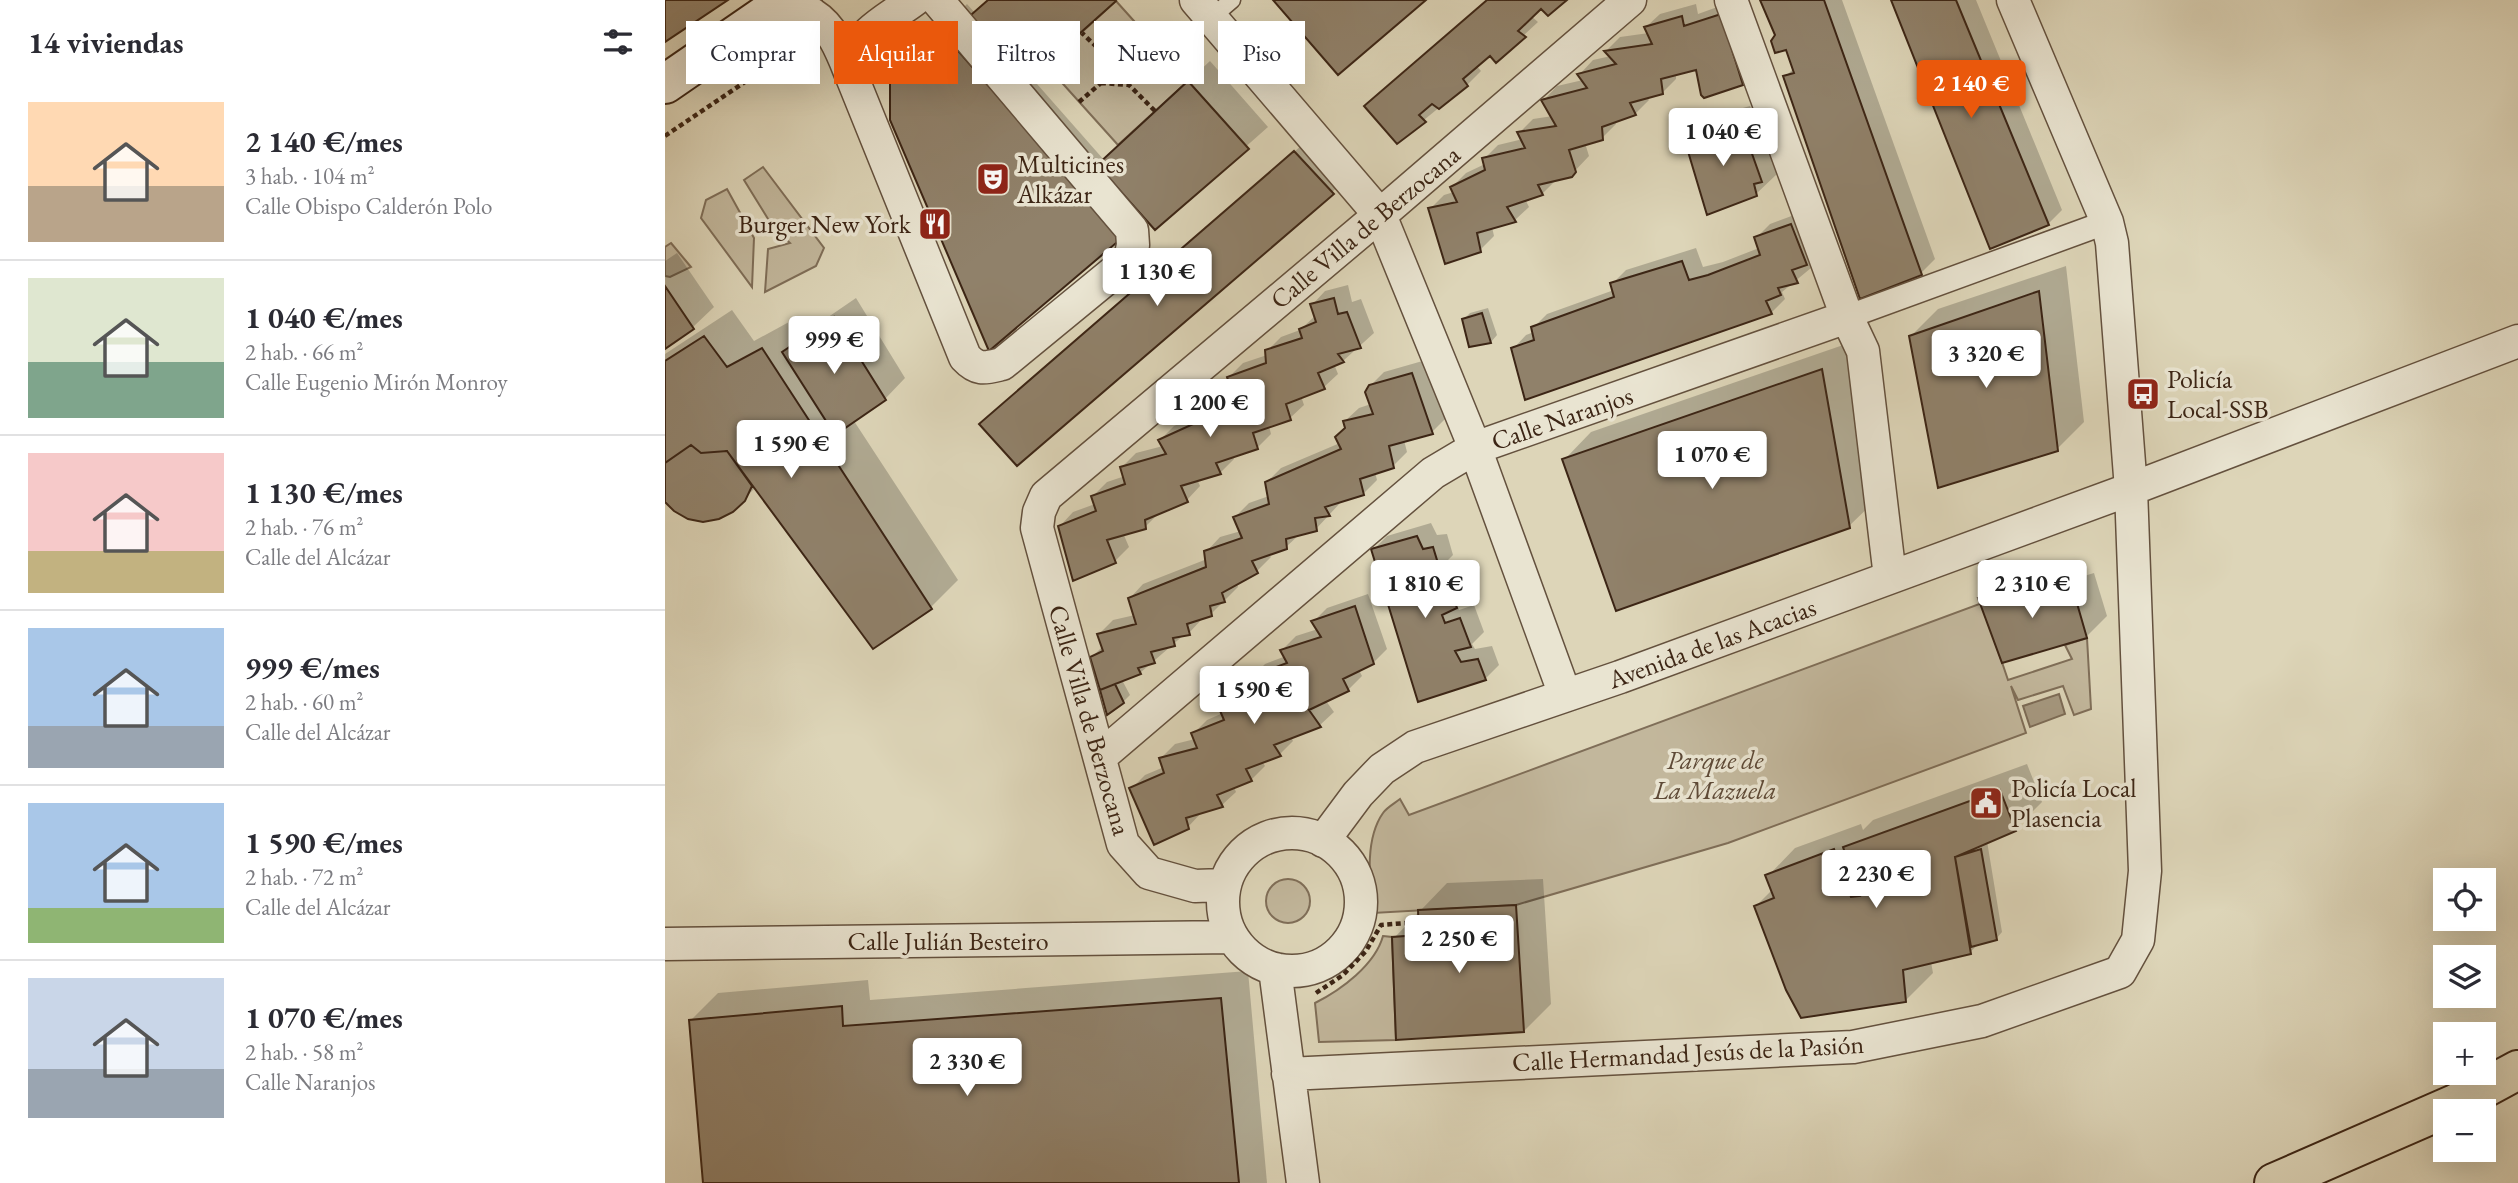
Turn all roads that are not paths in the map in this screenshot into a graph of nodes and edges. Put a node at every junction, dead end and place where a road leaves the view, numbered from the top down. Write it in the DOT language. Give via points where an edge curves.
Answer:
graph roads {
  1 [pos="913,0"];
  2 [pos="937,0"];
  3 [pos="1630,0"];
  4 [pos="1731,0"];
  5 [pos="2013,0"];
  6 [pos="793,6"];
  7 [pos="1213,6"];
  8 [pos="885,21"];
  9 [pos="955,21"];
  10 [pos="958,25"];
  11 [pos="834,38"];
  12 [pos="665,84"];
  13 [pos="855,84"];
  14 [pos="1380,215"];
  15 [pos="2107,222"];
  16 [pos="1847,317"];
  17 [pos="2518,341"];
  18 [pos="1475,448"];
  19 [pos="2131,489"];
  20 [pos="1889,577"];
  21 [pos="1565,695"];
  22 [pos="1100,757"];
  23 [pos="1323,841"];
  24 [pos="1224,885"];
  25 [pos="1231,937"];
  26 [pos="665,944"];
  27 [pos="1275,969"];
  28 [pos="2518,1070"];
  29 [pos="1287,1074"];
  30 [pos="1303,1183"];
  31 [pos="2274,1183"];
  1 -- 8 [label="street"];
  2 -- 9 [label="street"];
  3 -- 14 [label="street, Calle Villa de Berzocana"];
  4 -- 16 [label="street"];
  5 -- 15 [label="street"];
  6 -- 11 [label="street" via="825,24"];
  6 -- 12 [label="main road"];
  7 -- 14 [label="street"];
  10 -- 13 [label="street" via="1132,230 1130,259 1002,364 974,366 965,357"];
  14 -- 18 [label="street"];
  14 -- 22 [label="street, Calle Villa de Berzocana" via="1046,496 1037,528"];
  15 -- 16 [label="street, Calle Naranjos"];
  15 -- 19 [label="street"];
  16 -- 18 [label="street, Calle Naranjos"];
  16 -- 20 [label="street" via="1863,351"];
  17 -- 19 [label="street, Avenida de las Acacias"];
  18 -- 21 [label="street"];
  18 -- 22 [label="street, Calle Naranjos" via="1433,472"];
  19 -- 20 [label="street, Avenida de las Acacias"];
  19 -- 29 [label="street, Calle Hermandad Jesús de la Pasión" via="2145,871 2138,940 2120,972 1982,1021 1853,1047"];
  20 -- 21 [label="street, Avenida de las Acacias"];
  21 -- 23 [label="street, Avenida de las Acacias" via="1415,747 1382,769"];
  22 -- 24 [label="street, Calle Villa de Berzocana" via="1123,844 1149,873 1195,886"];
  23 -- 24 [label="street" via="1304,834 1263,839 1239,858"];
  23 -- 27 [label="street" via="1341,853 1354,870 1361,912 1354,933 1342,951 1325,964 1304,971"];
  24 -- 25 [label="street" via="1222,903"];
  25 -- 26 [label="street, Calle Julián Besteiro"];
  25 -- 27 [label="street" via="1245,954"];
  27 -- 29 [label="street"];
  28 -- 31 [label="main road" via="2455,1104"];
  29 -- 30 [label="street"];
}
